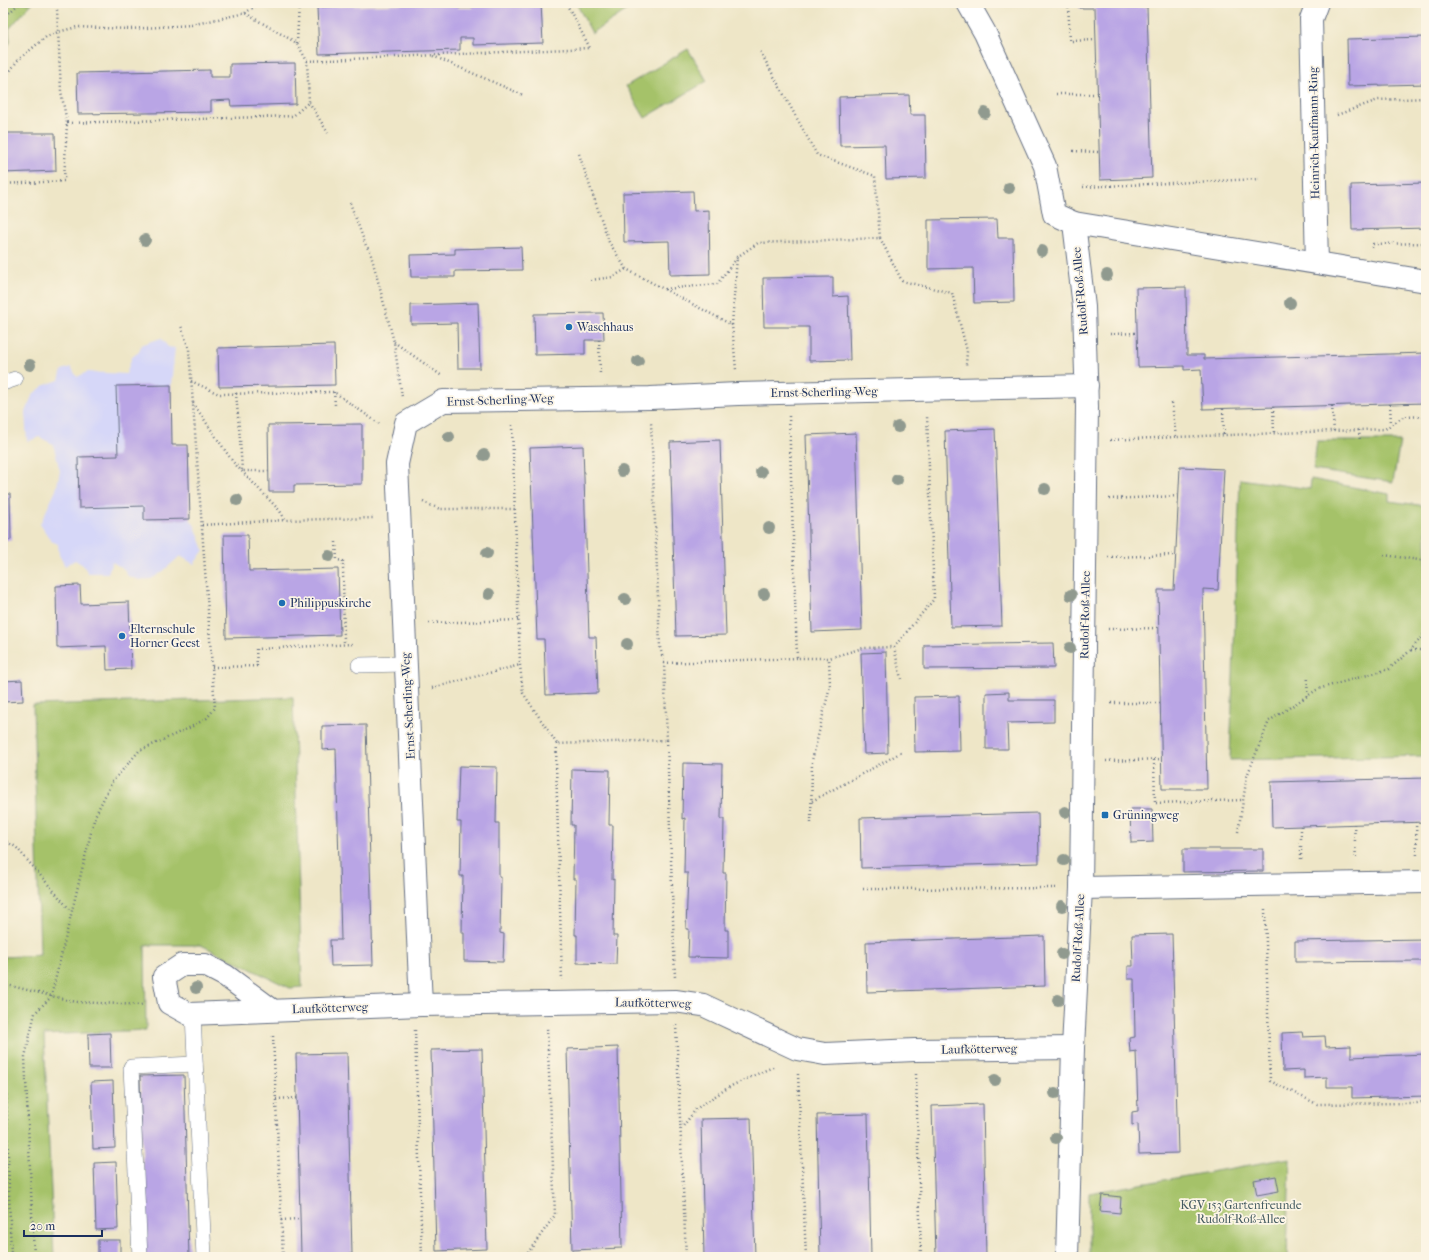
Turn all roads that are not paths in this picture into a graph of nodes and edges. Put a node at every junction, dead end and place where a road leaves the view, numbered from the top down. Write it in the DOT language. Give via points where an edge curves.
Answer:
graph roads {
  1 [pos="968,3"];
  2 [pos="1317,3"];
  3 [pos="1074,223"];
  4 [pos="1317,263"];
  5 [pos="1426,281"];
  6 [pos="1087,386"];
  7 [pos="406,664"];
  8 [pos="359,665"];
  9 [pos="1422,882"];
  10 [pos="1081,888"];
  11 [pos="418,1005"];
  12 [pos="272,1010"];
  13 [pos="193,1014"];
  14 [pos="1073,1048"];
  15 [pos="195,1064"];
  16 [pos="140,1257"];
  17 [pos="204,1257"];
  18 [pos="1067,1257"];
  1 -- 3 [label="street" via="985,33 1044,166 1054,214"];
  2 -- 4 [label="street, Heinrich-Kaufmann-Ring" via="1311,19"];
  3 -- 4 [label="street"];
  3 -- 6 [label="street, Rudolf-Roß-Allee" via="1084,307"];
  4 -- 5 [label="street"];
  6 -- 7 [label="street, Ernst-Scherling-Weg" via="443,401 404,432 397,464"];
  6 -- 10 [label="street, Rudolf-Roß-Allee"];
  7 -- 8 [label="lane"];
  7 -- 11 [label="street, Ernst-Scherling-Weg"];
  9 -- 10 [label="street"];
  10 -- 14 [label="street, Rudolf-Roß-Allee"];
  11 -- 12 [label="street, Laufkötterweg"];
  11 -- 14 [label="street, Laufkötterweg" via="675,1001 703,1005 797,1049 825,1054"];
  12 -- 13 [label="street, Laufkötterweg"];
  12 -- 13 [label="street, Laufkötterweg" via="226,976 205,965 182,965 164,977 169,1003"];
  13 -- 15 [label="lane"];
  14 -- 18 [label="street, Rudolf-Roß-Allee"];
  15 -- 16 [label="lane" via="131,1067"];
  15 -- 17 [label="lane"];
}
